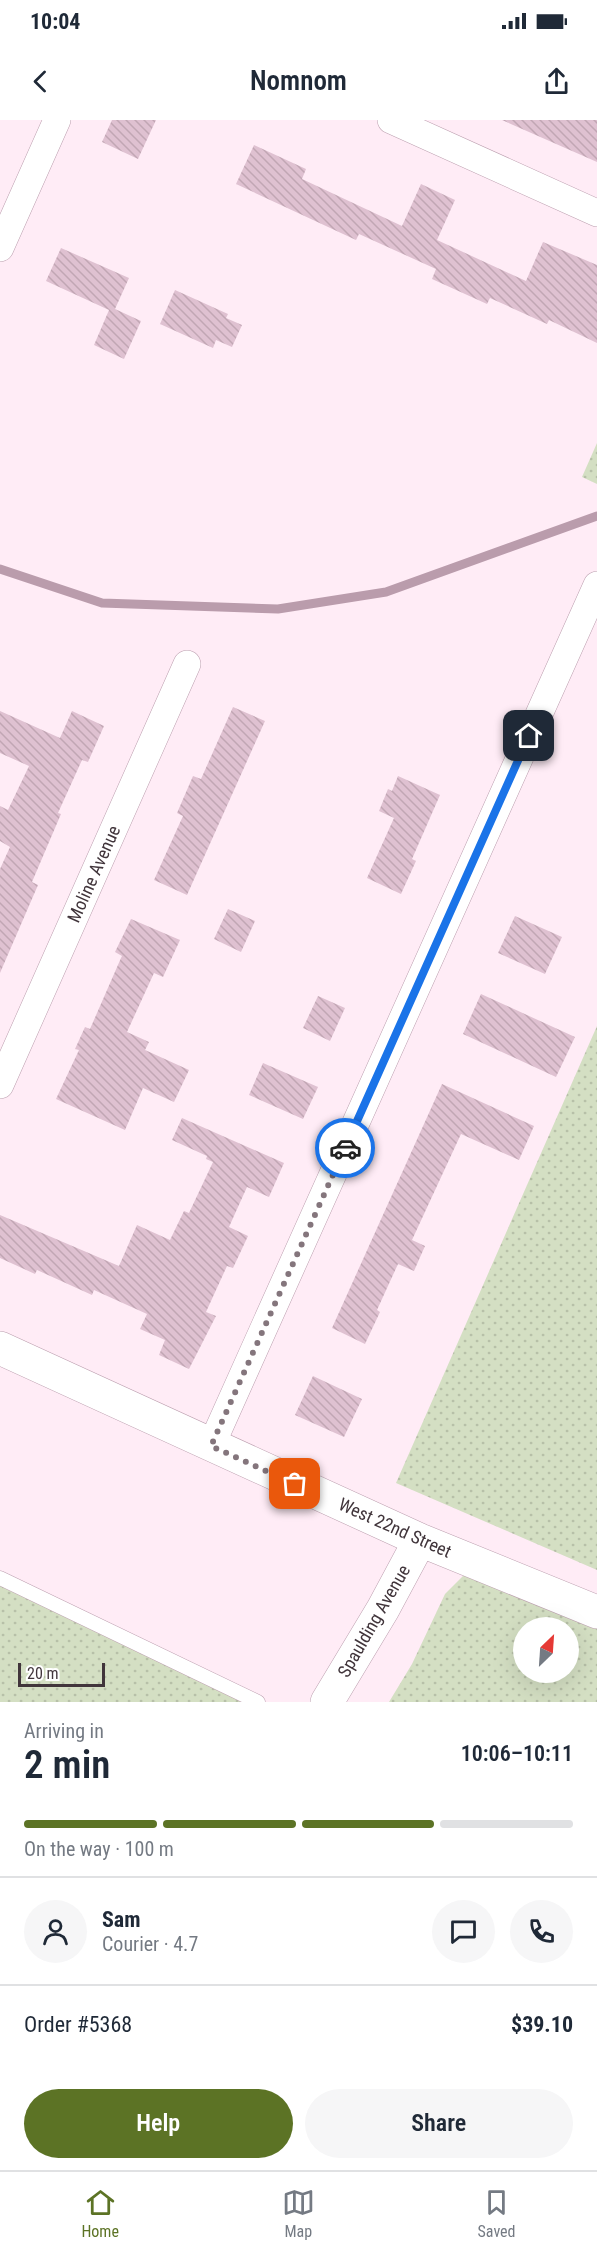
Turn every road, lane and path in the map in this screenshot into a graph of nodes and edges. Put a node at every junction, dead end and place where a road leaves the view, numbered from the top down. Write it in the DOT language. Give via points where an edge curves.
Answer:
graph roads {
  1 [pos="57,120"];
  2 [pos="391,120"];
  3 [pos="442,130"];
  4 [pos="597,213"];
  5 [pos="0,248"];
  6 [pos="597,585"];
  7 [pos="187,664"];
  8 [pos="0,1084"];
  9 [pos="0,1348"];
  10 [pos="211,1446"];
  11 [pos="420,1540"];
  12 [pos="0,1578"];
  13 [pos="597,1612"];
  14 [pos="258,1702"];
  15 [pos="327,1702"];
  1 -- 5 [label="street"];
  2 -- 3 [label="street"];
  3 -- 4 [label="street"];
  6 -- 10 [label="street"];
  7 -- 8 [label="street, Moline Avenue"];
  9 -- 10 [label="street, West 22nd Street"];
  10 -- 11 [label="street, West 22nd Street"];
  11 -- 13 [label="street, West 22nd Street"];
  11 -- 15 [label="street, Spaulding Avenue"];
  12 -- 14 [label="lane"];
}
